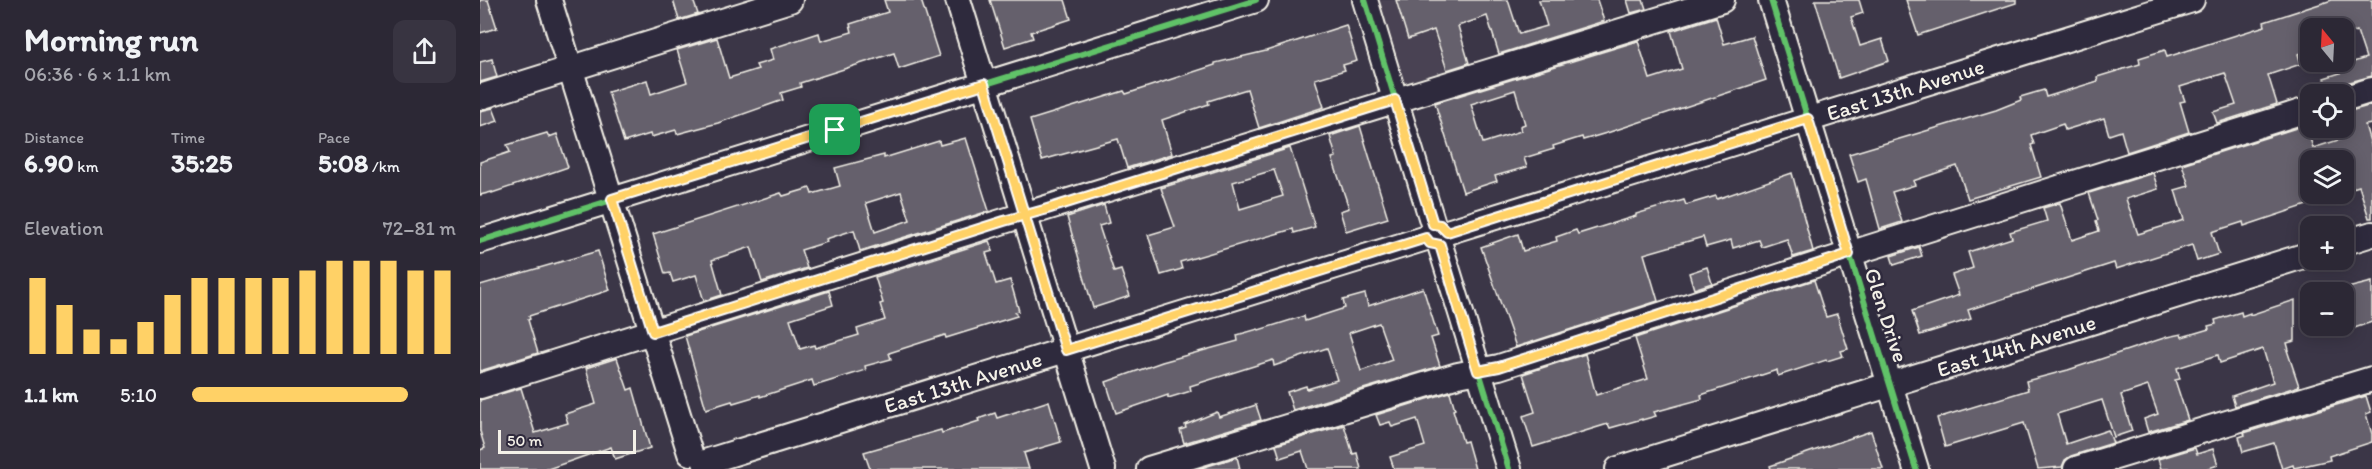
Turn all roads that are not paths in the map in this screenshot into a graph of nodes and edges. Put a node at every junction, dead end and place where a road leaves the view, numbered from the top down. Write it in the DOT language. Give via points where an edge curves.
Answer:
graph roads {
  1 [pos="549,0"];
  2 [pos="790,0"];
  3 [pos="958,0"];
  4 [pos="1256,0"];
  5 [pos="1365,0"];
  6 [pos="1722,0"];
  7 [pos="1771,0"];
  8 [pos="2192,0"];
  9 [pos="571,69"];
  10 [pos="984,84"];
  11 [pos="2372,90"];
  12 [pos="2354,96"];
  13 [pos="480,97"];
  14 [pos="1395,100"];
  15 [pos="2300,112"];
  16 [pos="1808,119"];
  17 [pos="612,199"];
  18 [pos="1024,215"];
  19 [pos="2372,234"];
  20 [pos="1437,235"];
  21 [pos="2354,240"];
  22 [pos="480,241"];
  23 [pos="1849,254"];
  24 [pos="2300,257"];
  25 [pos="653,332"];
  26 [pos="1066,350"];
  27 [pos="1478,371"];
  28 [pos="2372,379"];
  29 [pos="1890,383"];
  30 [pos="480,386"];
  31 [pos="695,463"];
  32 [pos="1103,469"];
  33 [pos="1149,469"];
  34 [pos="1509,469"];
  35 [pos="1618,469"];
  36 [pos="1916,469"];
  37 [pos="2076,469"];
  1 -- 9 [label="street"];
  2 -- 9 [label="street"];
  3 -- 10 [label="street"];
  4 -- 10 [label="street"];
  5 -- 14 [label="street"];
  6 -- 14 [label="street"];
  7 -- 16 [label="street, Glen Drive"];
  8 -- 16 [label="street, East 13th Avenue"];
  9 -- 13 [label="street"];
  9 -- 17 [label="street"];
  10 -- 17 [label="street"];
  10 -- 18 [label="street"];
  11 -- 12 [label="street"];
  14 -- 18 [label="street"];
  14 -- 20 [label="street"];
  15 -- 23 [label="street"];
  16 -- 20 [label="street, East 13th Avenue"];
  16 -- 23 [label="street, Glen Drive"];
  17 -- 22 [label="street"];
  17 -- 25 [label="street"];
  18 -- 25 [label="street"];
  18 -- 26 [label="street"];
  19 -- 21 [label="street"];
  20 -- 26 [label="street, East 13th Avenue"];
  20 -- 27 [label="street"];
  23 -- 27 [label="street"];
  23 -- 29 [label="street, Glen Drive"];
  24 -- 29 [label="street, East 14th Avenue"];
  25 -- 30 [label="street"];
  25 -- 31 [label="street"];
  26 -- 31 [label="street, East 13th Avenue"];
  26 -- 32 [label="street"];
  27 -- 33 [label="street"];
  27 -- 34 [label="street"];
  28 -- 37 [label="street"];
  29 -- 35 [label="street, East 14th Avenue"];
  29 -- 36 [label="street, Glen Drive"];
}
